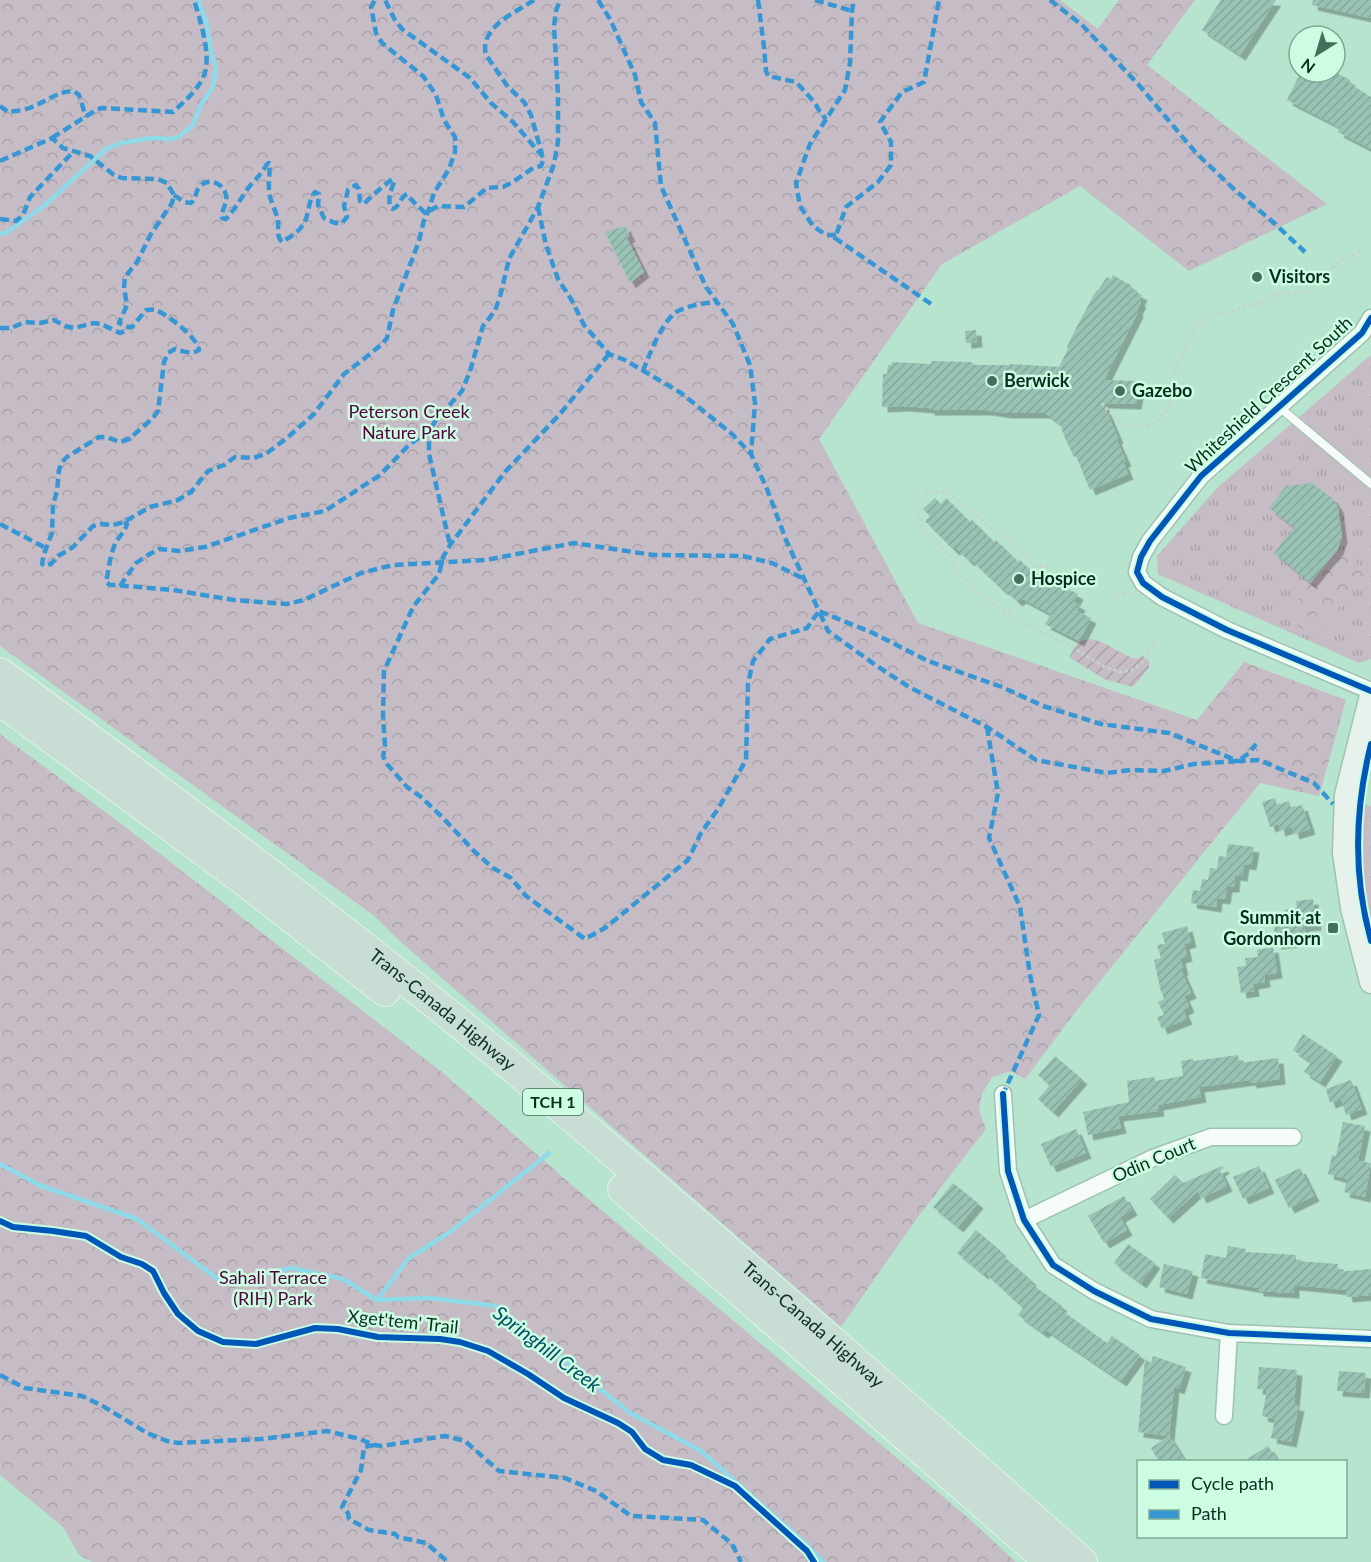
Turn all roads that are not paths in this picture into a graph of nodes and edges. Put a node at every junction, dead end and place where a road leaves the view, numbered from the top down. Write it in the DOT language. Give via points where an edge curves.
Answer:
graph roads {
  1 [pos="1371,318"];
  2 [pos="1279,407"];
  3 [pos="1371,484"];
  4 [pos="0,673"];
  5 [pos="1371,692"];
  6 [pos="1371,696"];
  7 [pos="0,700"];
  8 [pos="1371,982"];
  9 [pos="1003,1094"];
  10 [pos="1293,1137"];
  11 [pos="1024,1220"];
  12 [pos="1229,1333"];
  13 [pos="1371,1339"];
  14 [pos="1224,1416"];
  15 [pos="1050,1562"];
  16 [pos="1082,1562"];
  1 -- 2 [label="street, Whiteshield Crescent South" via="1362,333"];
  2 -- 3 [label="lane"];
  2 -- 5 [label="street, Whiteshield Crescent South" via="1201,476 1150,541 1137,572 1143,584 1162,597 1227,630"];
  4 -- 16 [label="highway, Trans-Canada Highway / TCH 1" via="262,868 501,1058"];
  6 -- 8 [label="main road" via="1346,795 1344,853 1352,908"];
  7 -- 15 [label="highway, Trans-Canada Highway / TCH 1" via="249,885 481,1068"];
  9 -- 11 [label="street" via="1008,1171"];
  10 -- 11 [label="street, Odin Court" via="1211,1137 1153,1158"];
  11 -- 12 [label="street" via="1053,1265 1094,1292 1151,1319"];
  12 -- 13 [label="street"];
  12 -- 14 [label="street"];
}
